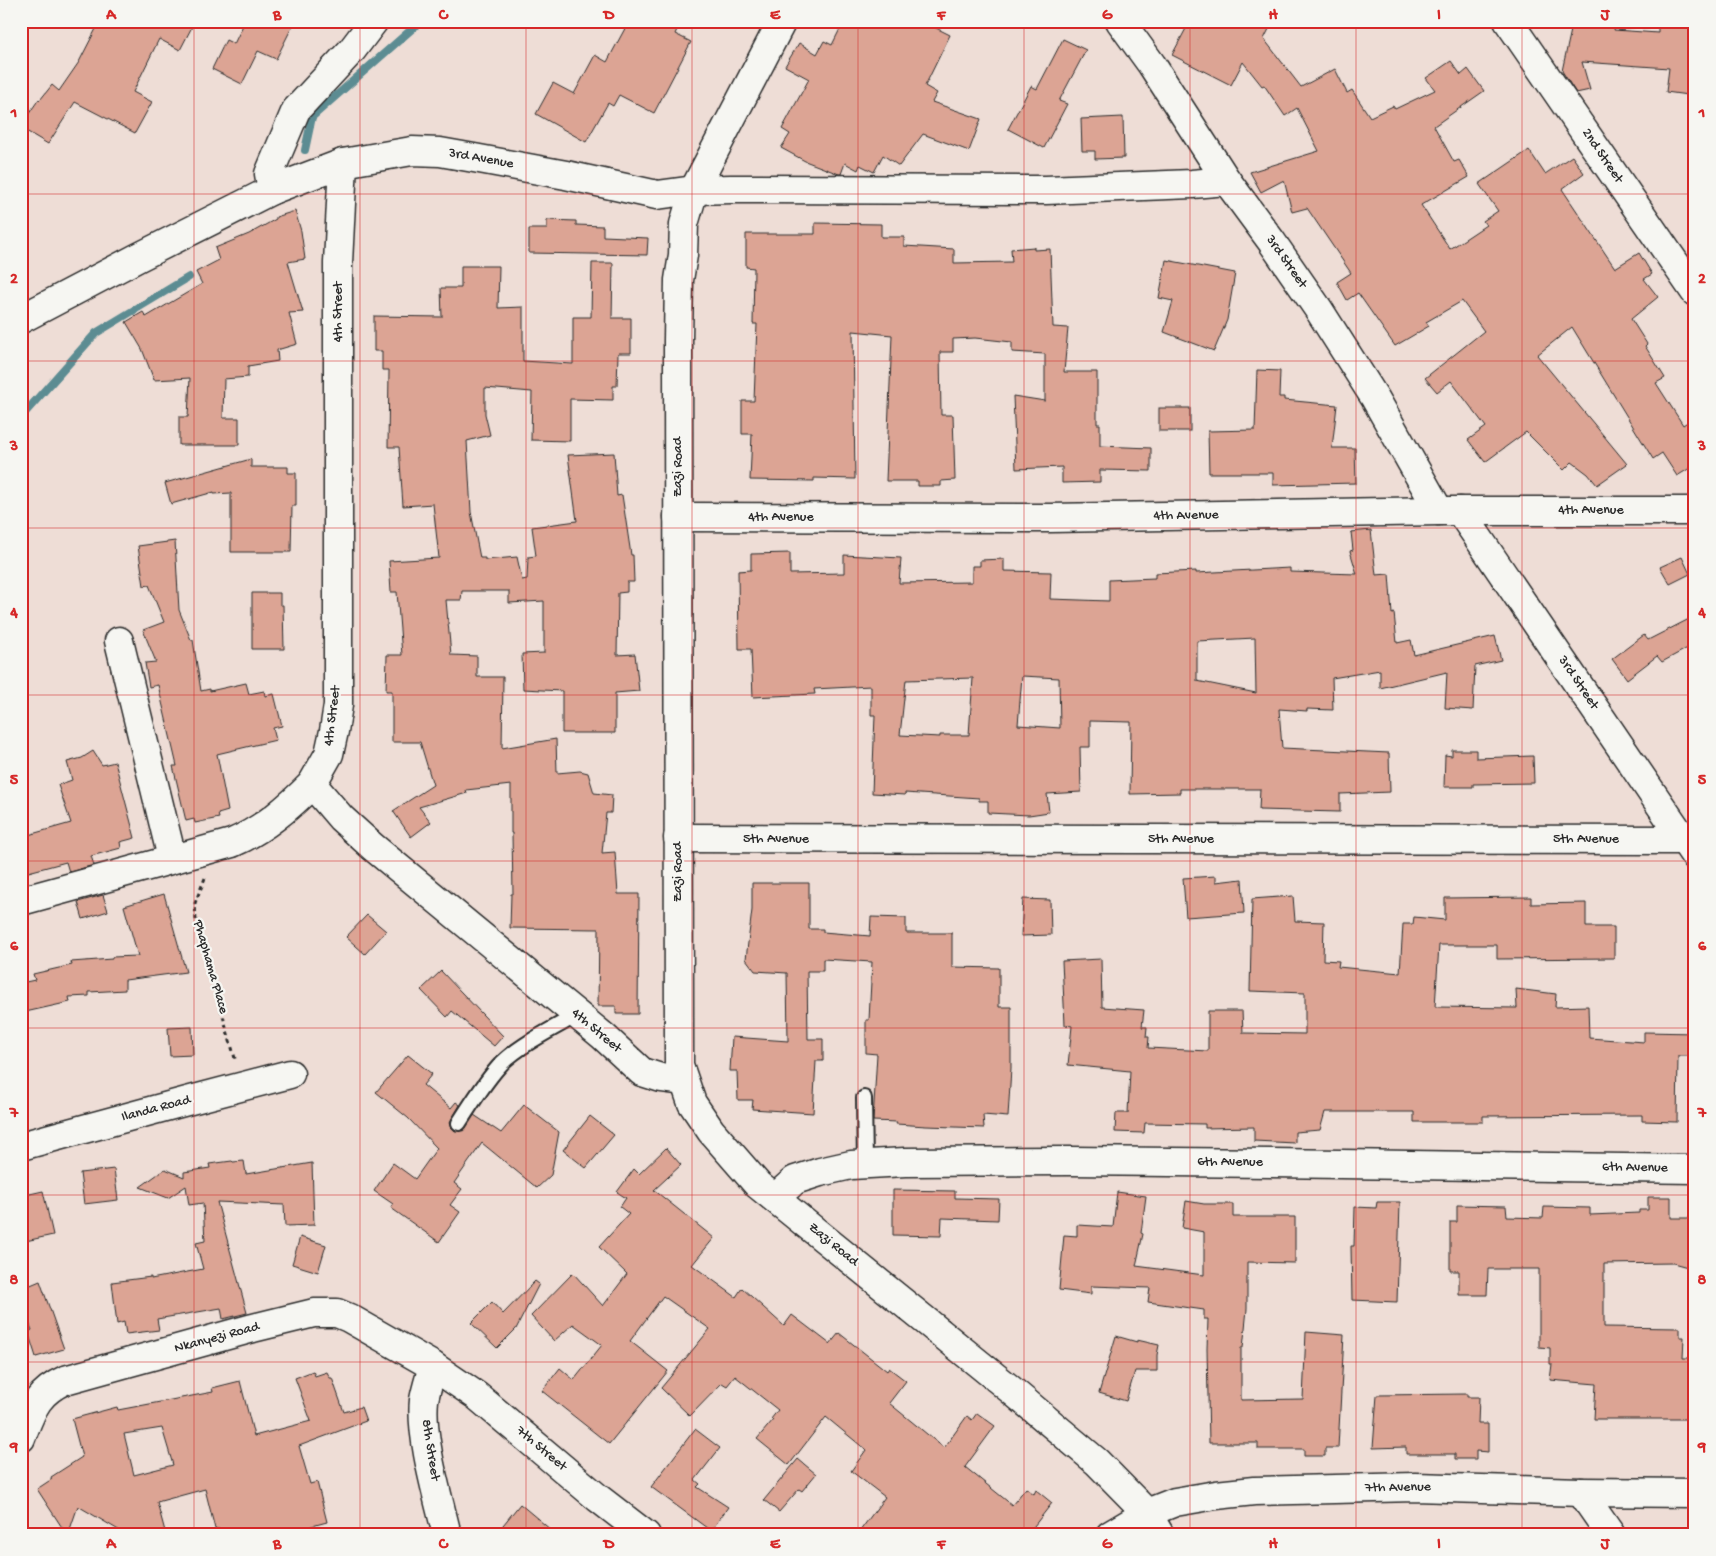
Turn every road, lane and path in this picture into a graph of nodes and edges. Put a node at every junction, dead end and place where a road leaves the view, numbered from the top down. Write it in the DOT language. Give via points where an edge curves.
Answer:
graph roads {
  1 [pos="26,21"];
  2 [pos="374,21"];
  3 [pos="782,21"];
  4 [pos="1120,21"];
  5 [pos="1508,21"];
  6 [pos="21,26"];
  7 [pos="343,163"];
  8 [pos="1227,181"];
  9 [pos="272,190"];
  10 [pos="694,190"];
  11 [pos="1695,292"];
  12 [pos="21,319"];
  13 [pos="1450,511"];
  14 [pos="1695,511"];
  15 [pos="678,517"];
  16 [pos="119,641"];
  17 [pos="312,784"];
  18 [pos="678,838"];
  19 [pos="212,848"];
  20 [pos="1689,848"];
  21 [pos="172,858"];
  22 [pos="21,901"];
  23 [pos="577,1015"];
  24 [pos="290,1074"];
  25 [pos="683,1081"];
  26 [pos="244,1086"];
  27 [pos="864,1098"];
  28 [pos="458,1123"];
  29 [pos="21,1146"];
  30 [pos="865,1164"];
  31 [pos="1695,1169"];
  32 [pos="775,1198"];
  33 [pos="433,1366"];
  34 [pos="21,1438"];
  35 [pos="1581,1492"];
  36 [pos="1695,1493"];
  37 [pos="1154,1524"];
  38 [pos="447,1535"];
  39 [pos="646,1535"];
  40 [pos="1110,1535"];
  41 [pos="1611,1535"];
  1 -- 6 [label="path"];
  2 -- 9 [label="street" via="352,50 296,110 269,174"];
  3 -- 10 [label="street, Zazi Road"];
  4 -- 8 [label="street, 3rd Street"];
  5 -- 11 [label="street, 2nd Street"];
  7 -- 9 [label="street, 3rd Avenue"];
  7 -- 10 [label="street, 3rd Avenue" via="412,151 440,152 657,195"];
  7 -- 17 [label="street, 4th Street" via="338,263 338,705 329,754"];
  8 -- 10 [label="street, 3rd Avenue" via="1046,190"];
  8 -- 13 [label="street, 3rd Street" via="1319,310"];
  9 -- 12 [label="street, 3rd Avenue"];
  10 -- 15 [label="street, Zazi Road" via="684,224 679,280"];
  13 -- 14 [label="street, 4th Avenue"];
  13 -- 15 [label="street, 4th Avenue" via="1052,518"];
  13 -- 20 [label="street, 3rd Street"];
  15 -- 18 [label="street, Zazi Road"];
  16 -- 21 [label="street"];
  17 -- 19 [label="street" via="252,834"];
  17 -- 23 [label="street, 4th Street" via="340,818 373,847"];
  18 -- 20 [label="street, 5th Avenue"];
  18 -- 25 [label="street, Zazi Road" via="678,1056"];
  19 -- 21 [label="street"];
  19 -- 26 [label="path, Phaphama Place" via="194,912"];
  21 -- 22 [label="street"];
  23 -- 25 [label="street, 4th Street" via="642,1072"];
  23 -- 28 [label="lane" via="503,1062"];
  24 -- 26 [label="street, Ilanda Road"];
  25 -- 32 [label="street, Zazi Road" via="692,1103 710,1131 745,1172"];
  26 -- 29 [label="street, Ilanda Road"];
  27 -- 30 [label="lane"];
  30 -- 31 [label="street, 6th Avenue" via="1080,1161"];
  30 -- 32 [label="street, 6th Avenue" via="795,1180"];
  32 -- 37 [label="street, Zazi Road" via="1097,1462"];
  33 -- 34 [label="street, Nkanyezi Road" via="349,1318 337,1313 314,1313 59,1383 36,1401"];
  33 -- 38 [label="street, 8th Street" via="424,1400 424,1422"];
  33 -- 39 [label="street, 7th Street" via="476,1396"];
  35 -- 36 [label="street, 7th Avenue"];
  35 -- 37 [label="street, 7th Avenue" via="1415,1487 1254,1490 1175,1502"];
  35 -- 41 [label="street"];
  37 -- 40 [label="street, 7th Avenue"];
}
